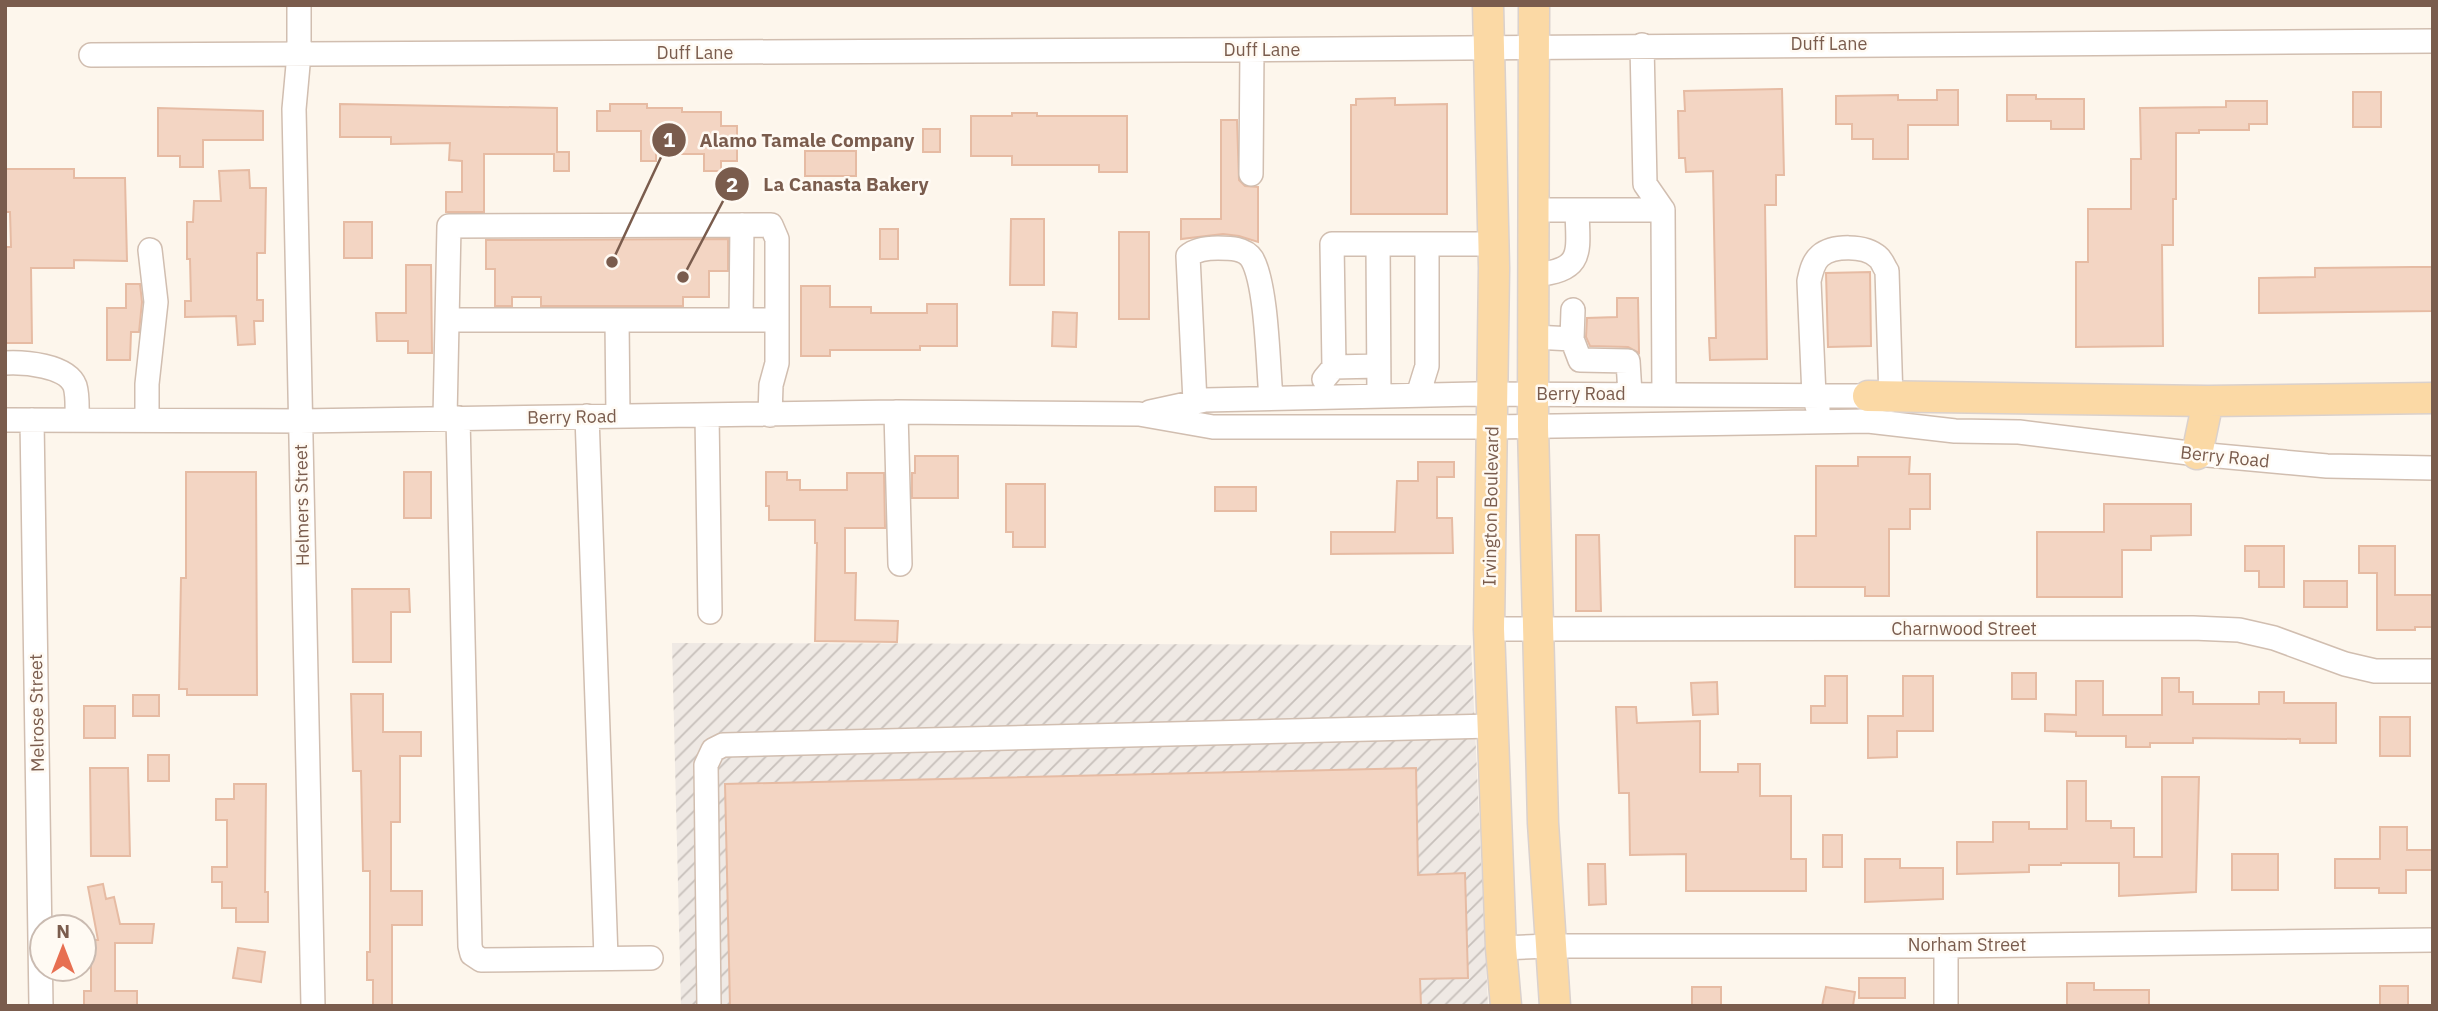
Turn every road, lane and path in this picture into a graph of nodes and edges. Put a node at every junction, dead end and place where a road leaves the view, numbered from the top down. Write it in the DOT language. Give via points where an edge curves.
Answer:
graph roads {
  1 [pos="299,5"];
  2 [pos="1488,5"];
  3 [pos="1534,5"];
  4 [pos="2433,41"];
  5 [pos="1642,46"];
  6 [pos="1489,48"];
  7 [pos="1534,48"];
  8 [pos="1252,50"];
  9 [pos="299,54"];
  10 [pos="91,55"];
  11 [pos="1251,174"];
  12 [pos="1535,210"];
  13 [pos="1577,210"];
  14 [pos="1663,210"];
  15 [pos="742,225"];
  16 [pos="1378,244"];
  17 [pos="1427,244"];
  18 [pos="1493,244"];
  19 [pos="150,250"];
  20 [pos="1534,275"];
  21 [pos="1573,310"];
  22 [pos="449,320"];
  23 [pos="617,320"];
  24 [pos="741,320"];
  25 [pos="777,320"];
  26 [pos="1534,337"];
  27 [pos="1572,340"];
  28 [pos="5,363"];
  29 [pos="1378,366"];
  30 [pos="1334,367"];
  31 [pos="1492,394"];
  32 [pos="1533,394"];
  33 [pos="1630,394"];
  34 [pos="1664,394"];
  35 [pos="1418,395"];
  36 [pos="1379,396"];
  37 [pos="1814,396"];
  38 [pos="1324,397"];
  39 [pos="1883,397"];
  40 [pos="1271,398"];
  41 [pos="2433,398"];
  42 [pos="2208,401"];
  43 [pos="1195,402"];
  44 [pos="896,412"];
  45 [pos="1139,414"];
  46 [pos="707,415"];
  47 [pos="770,415"];
  48 [pos="587,416"];
  49 [pos="618,416"];
  50 [pos="452,418"];
  51 [pos="77,419"];
  52 [pos="147,419"];
  53 [pos="5,420"];
  54 [pos="32,420"];
  55 [pos="300,421"];
  56 [pos="1822,422"];
  57 [pos="1533,427"];
  58 [pos="1492,428"];
  59 [pos="2019,432"];
  60 [pos="2197,454"];
  61 [pos="2433,468"];
  62 [pos="900,564"];
  63 [pos="710,612"];
  64 [pos="1538,628"];
  65 [pos="1489,629"];
  66 [pos="2433,671"];
  67 [pos="1491,726"];
  68 [pos="2433,940"];
  69 [pos="1550,946"];
  70 [pos="1946,946"];
  71 [pos="1501,948"];
  72 [pos="606,958"];
  73 [pos="652,958"];
  74 [pos="41,1006"];
  75 [pos="313,1006"];
  76 [pos="709,1006"];
  77 [pos="1506,1006"];
  78 [pos="1555,1006"];
  79 [pos="1946,1006"];
  1 -- 9 [label="street, Helmers Street"];
  2 -- 6 [label="main road, Irvington Boulevard"];
  3 -- 7 [label="main road"];
  4 -- 5 [label="street, Duff Lane"];
  5 -- 7 [label="street, Duff Lane"];
  5 -- 14 [label="street" via="1645,184"];
  6 -- 7 [label="street, Duff Lane"];
  6 -- 8 [label="street, Duff Lane"];
  6 -- 18 [label="main road, Irvington Boulevard"];
  7 -- 12 [label="main road"];
  8 -- 9 [label="street, Duff Lane"];
  8 -- 11 [label="street"];
  9 -- 10 [label="street, Duff Lane"];
  9 -- 55 [label="street, Helmers Street" via="294,109"];
  12 -- 13 [label="street"];
  12 -- 20 [label="main road"];
  13 -- 14 [label="street"];
  13 -- 20 [label="street" via="1577,254 1571,264"];
  14 -- 34 [label="street"];
  15 -- 22 [label="street" via="449,226"];
  15 -- 24 [label="street"];
  15 -- 25 [label="street" via="771,225 777,239"];
  16 -- 17 [label="street"];
  16 -- 29 [label="street"];
  16 -- 30 [label="street" via="1332,244"];
  17 -- 18 [label="street"];
  17 -- 35 [label="street" via="1427,366"];
  18 -- 31 [label="main road, Irvington Boulevard"];
  19 -- 52 [label="street" via="156,302"];
  20 -- 26 [label="main road"];
  21 -- 27 [label="street"];
  22 -- 23 [label="street"];
  22 -- 50 [label="street"];
  23 -- 24 [label="street"];
  23 -- 49 [label="street"];
  24 -- 25 [label="street"];
  25 -- 47 [label="street"];
  26 -- 27 [label="street"];
  26 -- 32 [label="main road"];
  27 -- 33 [label="street" via="1580,360 1628,361"];
  28 -- 51 [label="street" via="29,363 62,373 76,389"];
  29 -- 30 [label="street"];
  29 -- 36 [label="street"];
  30 -- 38 [label="street" via="1324,379"];
  31 -- 32 [label="street, Berry Road"];
  31 -- 35 [label="street, Berry Road"];
  31 -- 58 [label="main road, Irvington Boulevard"];
  32 -- 33 [label="street, Berry Road"];
  32 -- 57 [label="main road"];
  33 -- 34 [label="street, Berry Road"];
  34 -- 37 [label="street, Berry Road"];
  35 -- 36 [label="street, Berry Road"];
  36 -- 38 [label="street, Berry Road"];
  37 -- 39 [label="street, Berry Road"];
  37 -- 39 [label="street" via="1811,268 1819,256 1847,248 1880,257 1886,271"];
  37 -- 56 [label="street"];
  38 -- 40 [label="street, Berry Road"];
  39 -- 42 [label="main road"];
  39 -- 59 [label="street, Berry Road" via="1960,411"];
  40 -- 43 [label="street, Berry Road"];
  40 -- 43 [label="street" via="1260,293 1251,257 1236,248 1213,248 1188,256"];
  41 -- 42 [label="main road"];
  42 -- 60 [label="main road"];
  43 -- 45 [label="street, Berry Road"];
  44 -- 45 [label="street, Berry Road"];
  44 -- 47 [label="street, Berry Road"];
  44 -- 62 [label="street"];
  45 -- 58 [label="street, Berry Road" via="1213,427"];
  46 -- 47 [label="street, Berry Road"];
  46 -- 49 [label="street, Berry Road"];
  46 -- 63 [label="street"];
  48 -- 49 [label="street, Berry Road"];
  48 -- 50 [label="street, Berry Road"];
  48 -- 72 [label="street"];
  50 -- 55 [label="street, Berry Road"];
  50 -- 72 [label="street" via="472,954 481,960"];
  51 -- 52 [label="street, Berry Road"];
  51 -- 54 [label="street, Berry Road"];
  52 -- 55 [label="street, Berry Road"];
  53 -- 54 [label="street, Berry Road"];
  54 -- 74 [label="street, Melrose Street"];
  55 -- 75 [label="street, Helmers Street"];
  56 -- 57 [label="street, Berry Road"];
  56 -- 59 [label="street, Berry Road"];
  57 -- 58 [label="street, Berry Road"];
  57 -- 64 [label="main road"];
  58 -- 65 [label="main road, Irvington Boulevard"];
  59 -- 60 [label="street, Berry Road"];
  60 -- 61 [label="street, Berry Road" via="2327,466"];
  64 -- 65 [label="street, Charnwood Street"];
  64 -- 66 [label="street, Charnwood Street" via="2239,630 2375,671"];
  64 -- 69 [label="main road"];
  65 -- 67 [label="main road, Irvington Boulevard"];
  67 -- 71 [label="main road, Irvington Boulevard"];
  67 -- 76 [label="street" via="723,745 713,750 706,765"];
  68 -- 70 [label="street, Norham Street"];
  69 -- 70 [label="street, Norham Street"];
  69 -- 71 [label="street, Norham Street"];
  69 -- 78 [label="main road"];
  70 -- 79 [label="street"];
  71 -- 77 [label="main road, Irvington Boulevard"];
  72 -- 73 [label="street"];
}
